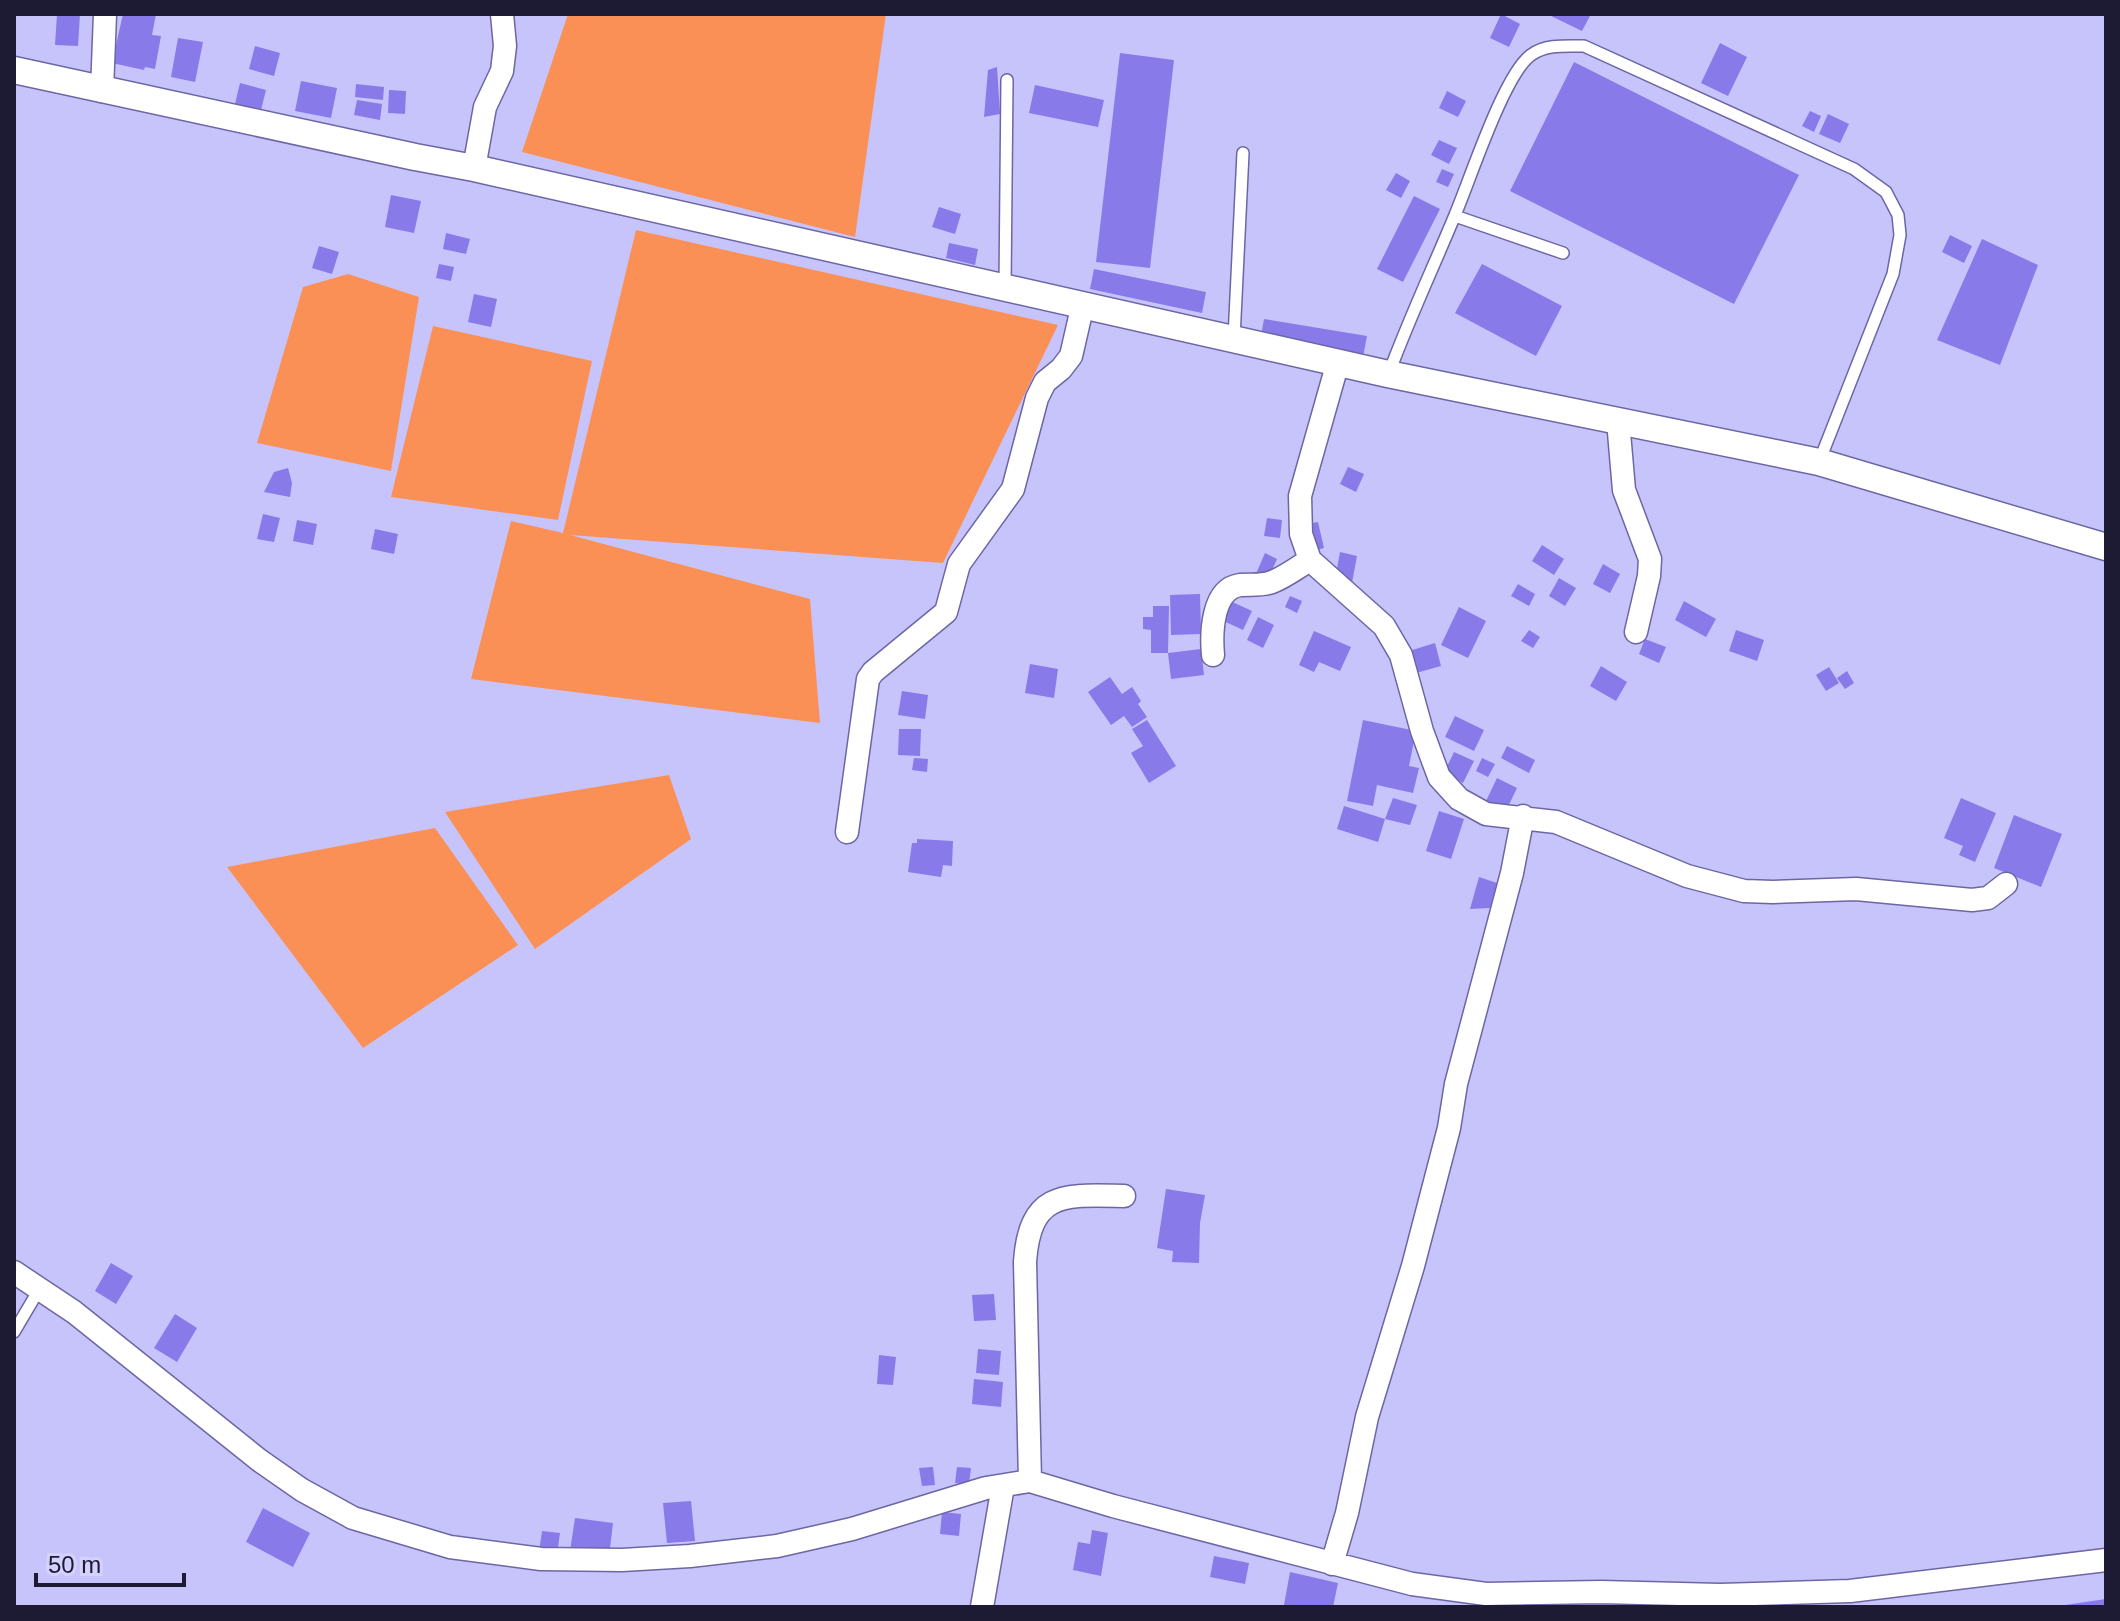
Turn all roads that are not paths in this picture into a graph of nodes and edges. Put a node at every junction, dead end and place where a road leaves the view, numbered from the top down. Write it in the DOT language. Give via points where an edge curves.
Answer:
graph roads {
  1 [pos="105,14"];
  2 [pos="502,14"];
  3 [pos="14,70"];
  4 [pos="1007,80"];
  5 [pos="102,91"];
  6 [pos="1243,153"];
  7 [pos="474,168"];
  8 [pos="1455,216"];
  9 [pos="1563,253"];
  10 [pos="1005,287"];
  11 [pos="1083,304"];
  12 [pos="1234,338"];
  13 [pos="1338,362"];
  14 [pos="1388,374"];
  15 [pos="1618,421"];
  16 [pos="1819,462"];
  17 [pos="2106,547"];
  18 [pos="1310,560"];
  19 [pos="1636,632"];
  20 [pos="1213,655"];
  21 [pos="1523,816"];
  22 [pos="847,832"];
  23 [pos="2006,884"];
  24 [pos="1124,1196"];
  25 [pos="14,1272"];
  26 [pos="40,1288"];
  27 [pos="14,1332"];
  28 [pos="1030,1481"];
  29 [pos="1003,1486"];
  30 [pos="2106,1560"];
  31 [pos="1332,1564"];
  32 [pos="1599,1599"];
  33 [pos="1490,1600"];
  34 [pos="982,1607"];
  1 -- 5 [label="street"];
  2 -- 7 [label="street" via="502,71 485,107"];
  3 -- 5 [label="street"];
  4 -- 10 [label="lane"];
  5 -- 7 [label="street"];
  6 -- 12 [label="lane"];
  7 -- 10 [label="street"];
  8 -- 9 [label="lane"];
  8 -- 14 [label="lane"];
  8 -- 16 [label="lane" via="1509,82 1529,56 1549,46 1584,46 1854,169 1886,192 1898,215 1900,235 1893,274"];
  10 -- 11 [label="street"];
  11 -- 12 [label="street"];
  11 -- 22 [label="street" via="1071,356 1037,398 1013,489 959,564 946,612 868,679"];
  12 -- 13 [label="street"];
  13 -- 14 [label="street"];
  13 -- 18 [label="street" via="1300,496 1301,534"];
  14 -- 15 [label="street"];
  15 -- 16 [label="street"];
  15 -- 19 [label="street" via="1624,490 1650,559"];
  16 -- 17 [label="street"];
  18 -- 20 [label="street" via="1274,581 1238,585 1223,595"];
  18 -- 21 [label="street" via="1384,626 1401,655 1439,777 1459,799 1486,814"];
  21 -- 23 [label="street" via="1556,822 1687,876 1744,891 1856,889 1972,900 1988,898"];
  21 -- 31 [label="street" via="1434,1184 1367,1417"];
  24 -- 28 [label="street" via="1072,1195 1046,1206 1031,1224 1025,1262"];
  25 -- 26 [label="street"];
  26 -- 27 [label="lane"];
  26 -- 29 [label="street" via="302,1490 353,1518 450,1547 541,1559 705,1554 777,1546 852,1529"];
  28 -- 29 [label="street"];
  28 -- 31 [label="street"];
  29 -- 34 [label="street"];
  30 -- 32 [label="street" via="1850,1591"];
  31 -- 33 [label="street"];
  32 -- 33 [label="street"];
}
